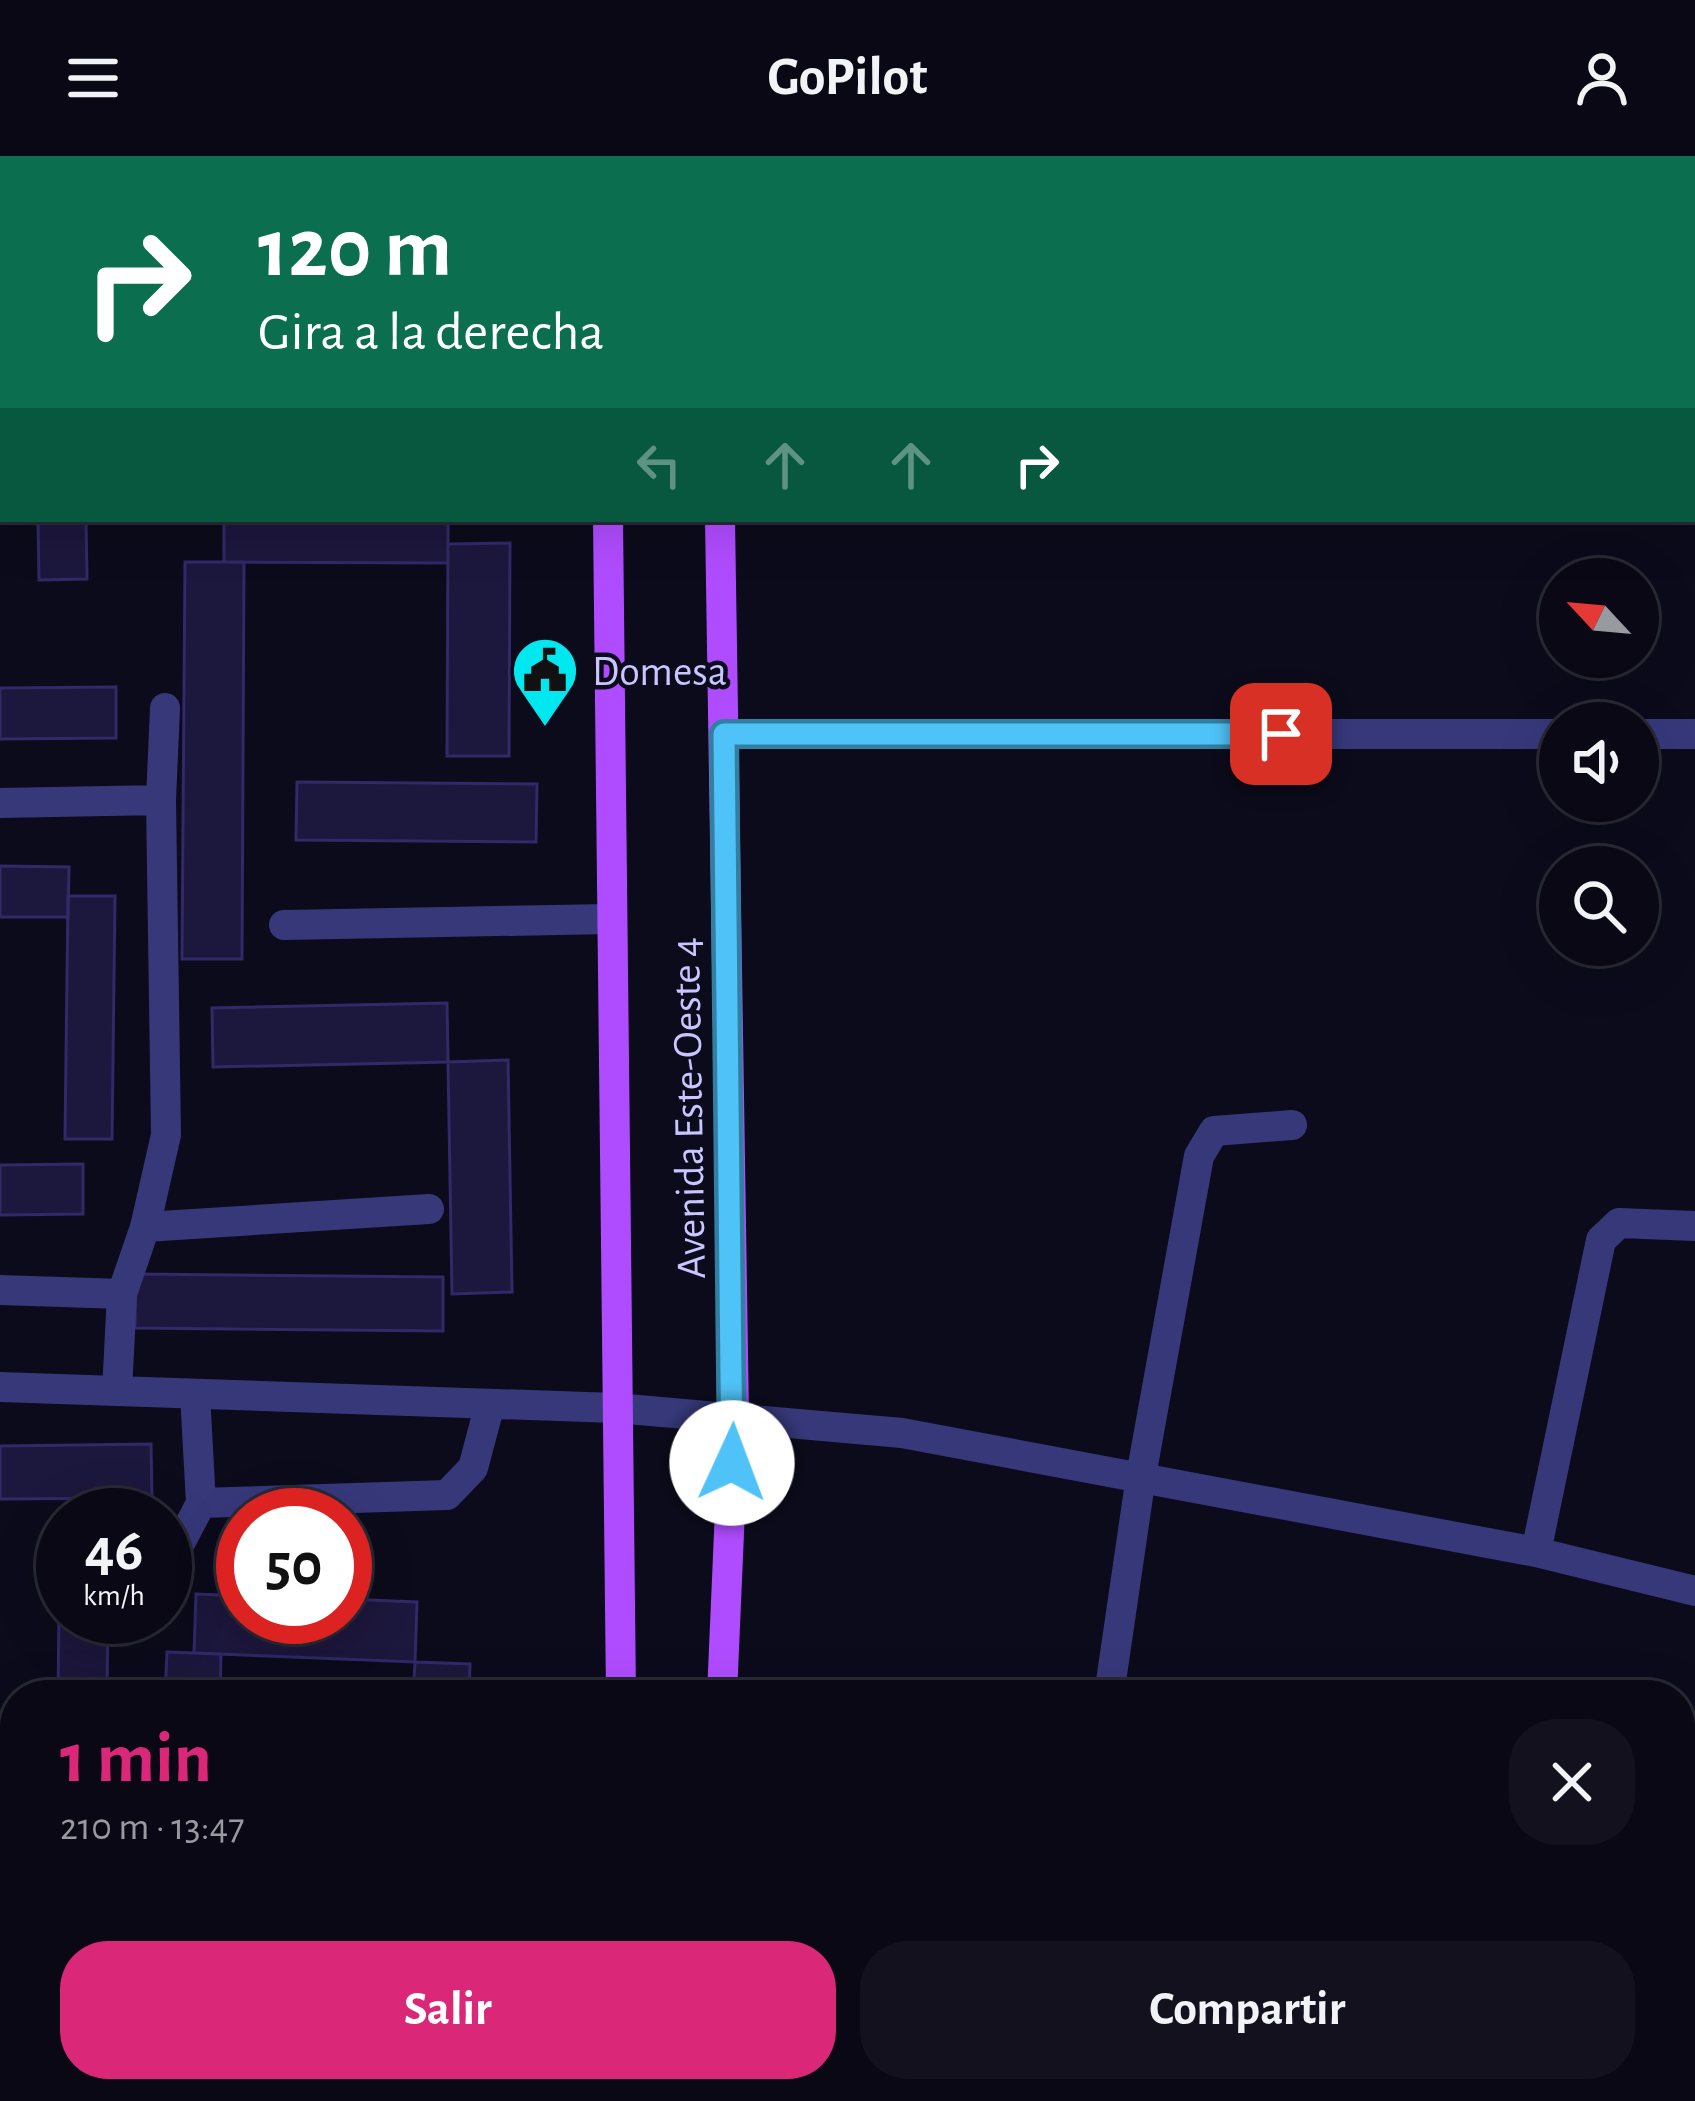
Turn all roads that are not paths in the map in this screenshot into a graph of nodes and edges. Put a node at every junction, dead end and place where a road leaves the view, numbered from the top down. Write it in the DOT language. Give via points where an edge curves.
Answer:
graph roads {
  1 [pos="608,522"];
  2 [pos="720,522"];
  3 [pos="165,708"];
  4 [pos="724,734"];
  5 [pos="1539,734"];
  6 [pos="1659,734"];
  7 [pos="1695,734"];
  8 [pos="161,800"];
  9 [pos="0,803"];
  10 [pos="610,919"];
  11 [pos="284,925"];
  12 [pos="1292,1125"];
  13 [pos="429,1209"];
  14 [pos="1695,1226"];
  15 [pos="145,1227"];
  16 [pos="0,1290"];
  17 [pos="122,1294"];
  18 [pos="0,1387"];
  19 [pos="117,1391"];
  20 [pos="195,1394"];
  21 [pos="490,1404"];
  22 [pos="616,1408"];
  23 [pos="734,1417"];
  24 [pos="1141,1477"];
  25 [pos="201,1503"];
  26 [pos="192,1520"];
  27 [pos="1536,1552"];
  28 [pos="1695,1591"];
  29 [pos="621,1680"];
  30 [pos="723,1680"];
  31 [pos="1111,1680"];
  1 -- 10 [label="main road"];
  2 -- 4 [label="main road, Avenida Este-Oeste 4"];
  3 -- 8 [label="street"];
  4 -- 5 [label="street"];
  4 -- 23 [label="main road, Avenida Este-Oeste 4"];
  6 -- 7 [label="street"];
  8 -- 9 [label="street"];
  8 -- 15 [label="street" via="166,1135"];
  10 -- 11 [label="street"];
  10 -- 22 [label="main road"];
  12 -- 24 [label="street" via="1214,1131 1199,1156"];
  13 -- 15 [label="street"];
  14 -- 27 [label="street" via="1618,1222 1601,1240"];
  15 -- 17 [label="street"];
  16 -- 17 [label="street"];
  17 -- 19 [label="street"];
  18 -- 19 [label="street"];
  19 -- 20 [label="street"];
  20 -- 21 [label="street"];
  20 -- 25 [label="street"];
  21 -- 22 [label="street"];
  21 -- 25 [label="street" via="473,1468 447,1495"];
  22 -- 23 [label="street"];
  22 -- 29 [label="main road"];
  23 -- 24 [label="street" via="902,1433"];
  23 -- 30 [label="main road, Avenida Este-Oeste 4"];
  24 -- 27 [label="street"];
  24 -- 31 [label="street"];
  25 -- 26 [label="street"];
  27 -- 28 [label="street"];
}
